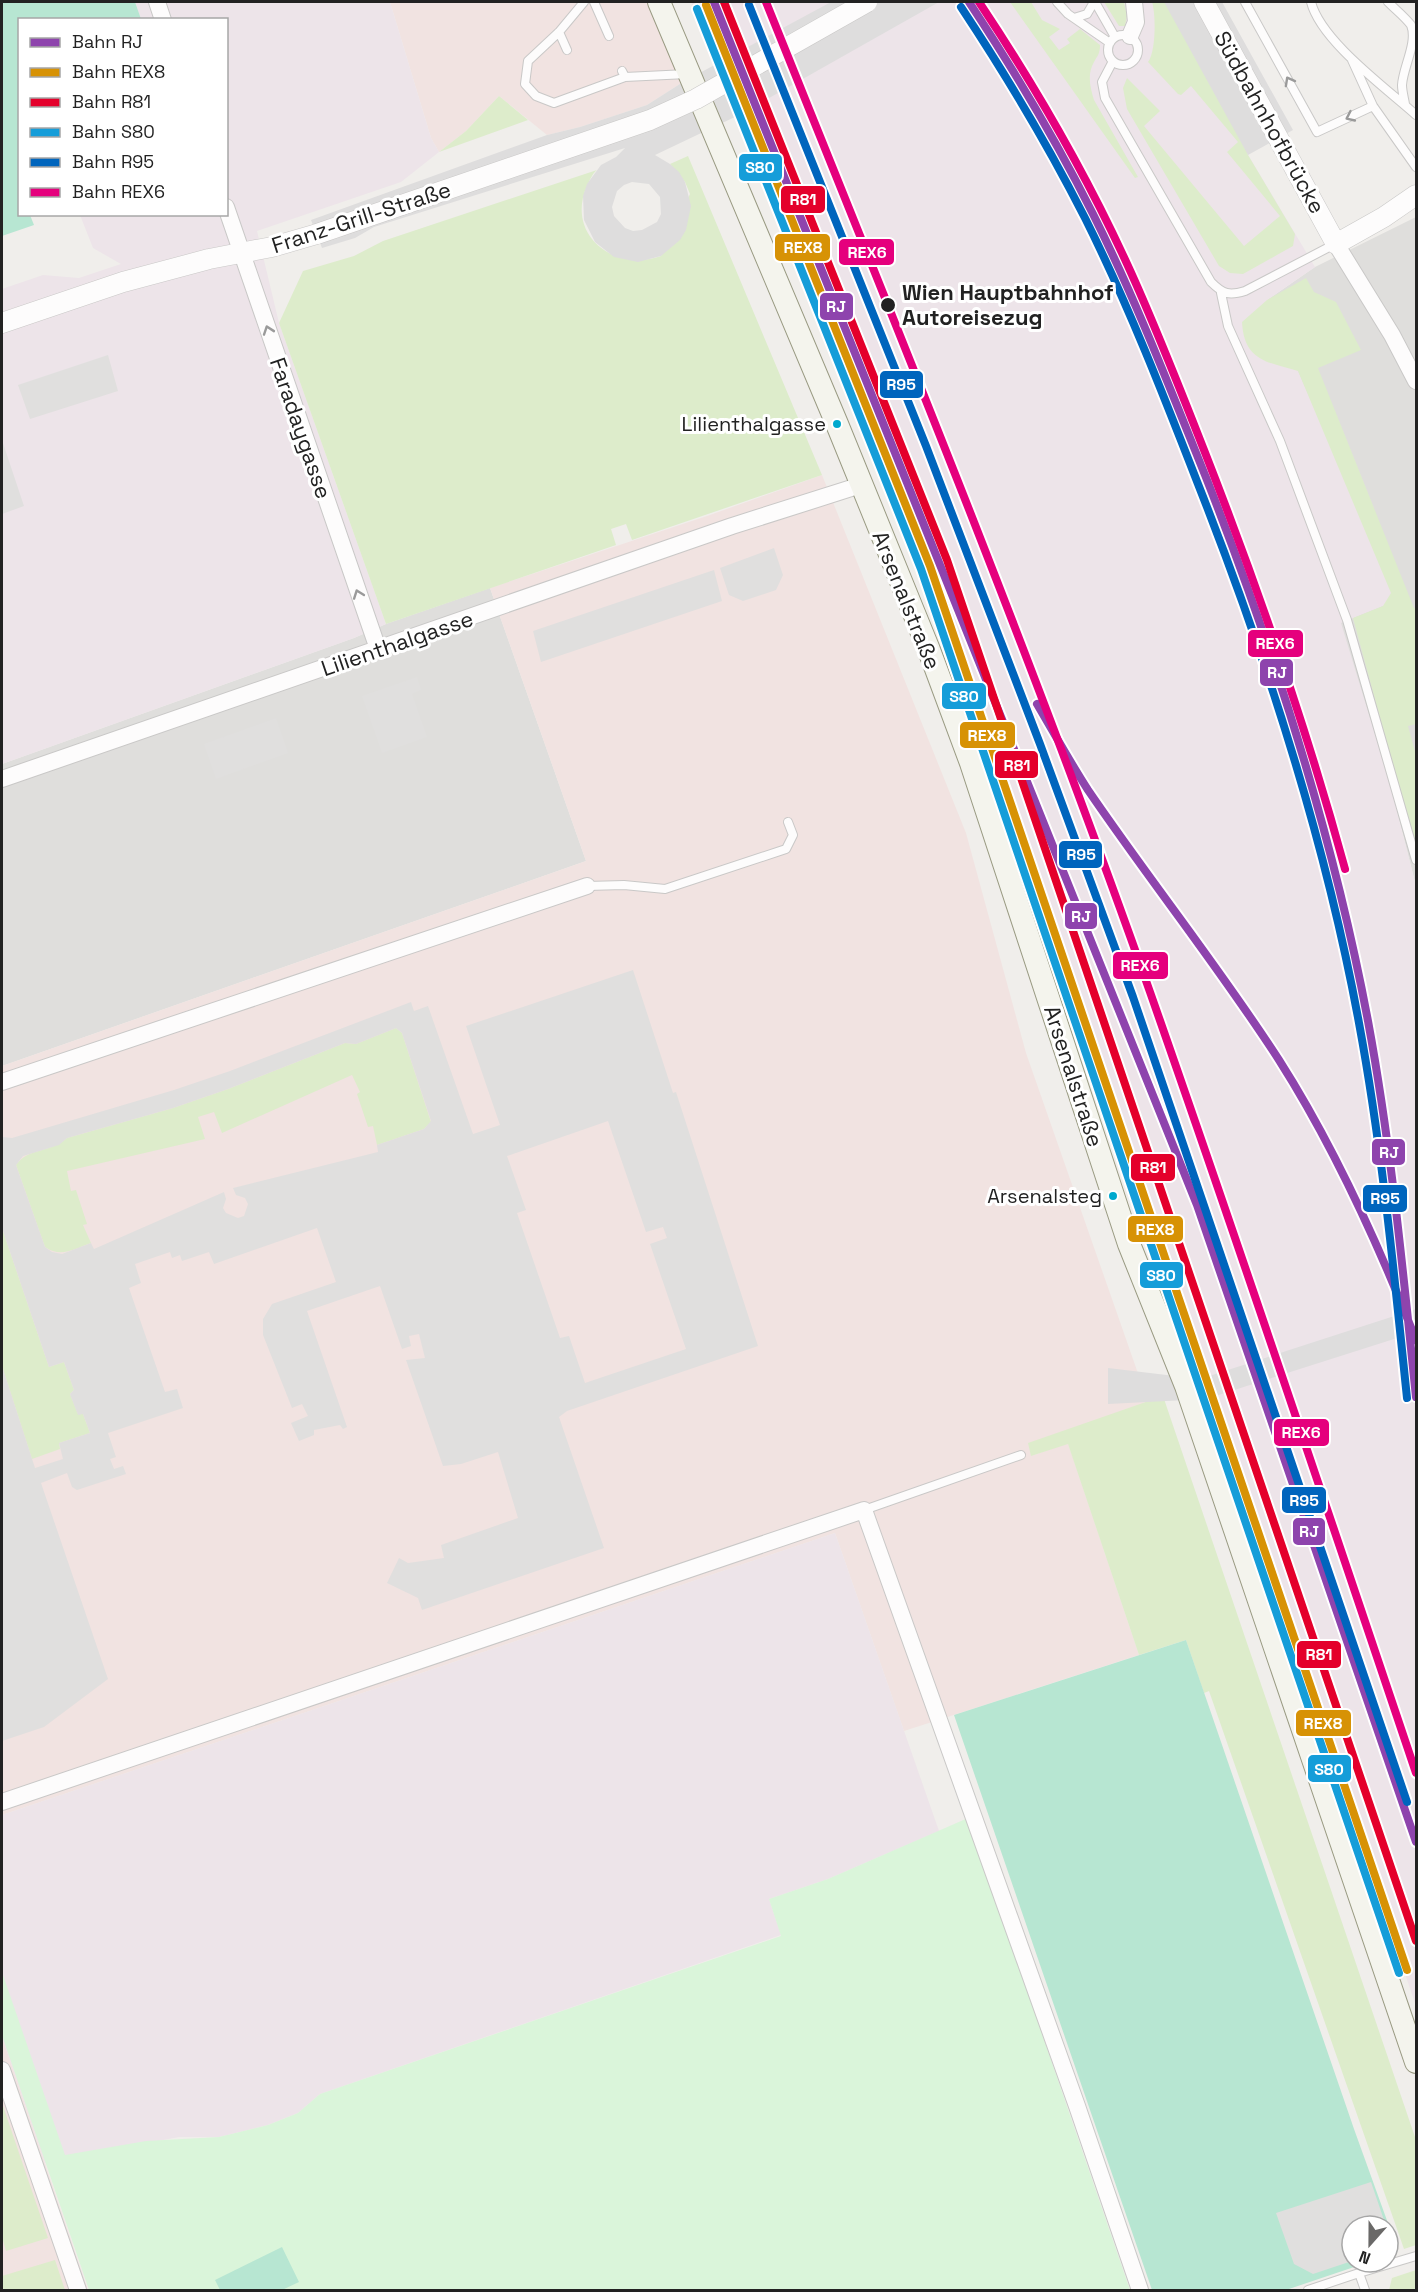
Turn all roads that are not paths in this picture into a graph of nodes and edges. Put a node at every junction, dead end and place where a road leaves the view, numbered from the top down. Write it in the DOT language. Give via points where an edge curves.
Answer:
graph roads {
  1 [pos="157,2"];
  2 [pos="584,2"];
  3 [pos="594,2"];
  4 [pos="659,2"];
  5 [pos="867,2"];
  6 [pos="1057,2"];
  7 [pos="1095,2"];
  8 [pos="1134,2"];
  9 [pos="1204,2"];
  10 [pos="1245,2"];
  11 [pos="1311,2"];
  12 [pos="1388,2"];
  13 [pos="162,18"];
  14 [pos="1074,18"];
  15 [pos="559,32"];
  16 [pos="609,36"];
  17 [pos="1118,39"];
  18 [pos="567,51"];
  19 [pos="1350,57"];
  20 [pos="1113,61"];
  21 [pos="690,74"];
  22 [pos="1405,105"];
  23 [pos="1373,106"];
  24 [pos="1416,115"];
  25 [pos="1416,167"];
  26 [pos="1416,195"];
  27 [pos="228,213"];
  28 [pos="1336,243"];
  29 [pos="242,253"];
  30 [pos="1221,293"];
  31 [pos="2,323"];
  32 [pos="1416,381"];
  33 [pos="861,486"];
  34 [pos="378,649"];
  35 [pos="2,779"];
  36 [pos="788,822"];
  37 [pos="1416,860"];
  38 [pos="587,886"];
  39 [pos="2,1082"];
  40 [pos="1021,1455"];
  41 [pos="864,1510"];
  42 [pos="2,1802"];
  43 [pos="1416,2061"];
  44 [pos="2,2070"];
  45 [pos="1416,2256"];
  46 [pos="1400,2260"];
  47 [pos="1356,2274"];
  48 [pos="1359,2274"];
  49 [pos="78,2290"];
  50 [pos="1140,2290"];
  51 [pos="1308,2290"];
  52 [pos="1365,2290"];
  1 -- 13 [label="street"];
  2 -- 15 [label="lane"];
  3 -- 16 [label="lane"];
  4 -- 21 [label="main road, Arsenalstraße"];
  5 -- 29 [label="street, Franz-Grill-Straße, bridge" via="713,90 650,120 316,234"];
  6 -- 14 [label="lane"];
  7 -- 14 [label="lane" via="1087,14"];
  7 -- 17 [label="lane"];
  8 -- 17 [label="street" via="1136,22"];
  9 -- 28 [label="street, Südbahnhofbrücke"];
  23 -- 10 [label="lane, one-way" via="1317,132"];
  11 -- 19 [label="lane" via="1318,22"];
  12 -- 22 [label="lane" via="1415,33 1402,87"];
  14 -- 17 [label="lane"];
  15 -- 18 [label="lane"];
  15 -- 21 [label="lane" via="528,61 525,84 536,96 554,103 579,89 623,74"];
  17 -- 20 [label="lane" via="1108,50"];
  17 -- 20 [label="lane" via="1138,46 1137,57 1124,65"];
  19 -- 22 [label="lane"];
  19 -- 23 [label="lane"];
  20 -- 30 [label="lane" via="1102,82 1105,98"];
  21 -- 33 [label="main road, Arsenalstraße"];
  22 -- 24 [label="lane"];
  23 -- 25 [label="lane"];
  26 -- 28 [label="street"];
  27 -- 29 [label="street, Faradaygasse"];
  28 -- 30 [label="lane" via="1245,291"];
  28 -- 32 [label="street"];
  29 -- 31 [label="street, Franz-Grill-Straße" via="123,282"];
  34 -- 29 [label="street, Faradaygasse, one-way"];
  30 -- 37 [label="lane" via="1228,326 1280,441 1347,620"];
  33 -- 34 [label="street, Lilienthalgasse" via="732,526"];
  33 -- 43 [label="main road, Arsenalstraße" via="971,763 1119,1215 1186,1386"];
  34 -- 35 [label="street, Lilienthalgasse"];
  36 -- 38 [label="lane" via="793,835 786,849 665,889"];
  38 -- 39 [label="street"];
  40 -- 41 [label="lane"];
  41 -- 42 [label="street"];
  41 -- 50 [label="street"];
  44 -- 49 [label="street"];
  45 -- 46 [label="lane"];
  47 -- 51 [label="lane"];
  48 -- 52 [label="lane"];
}
